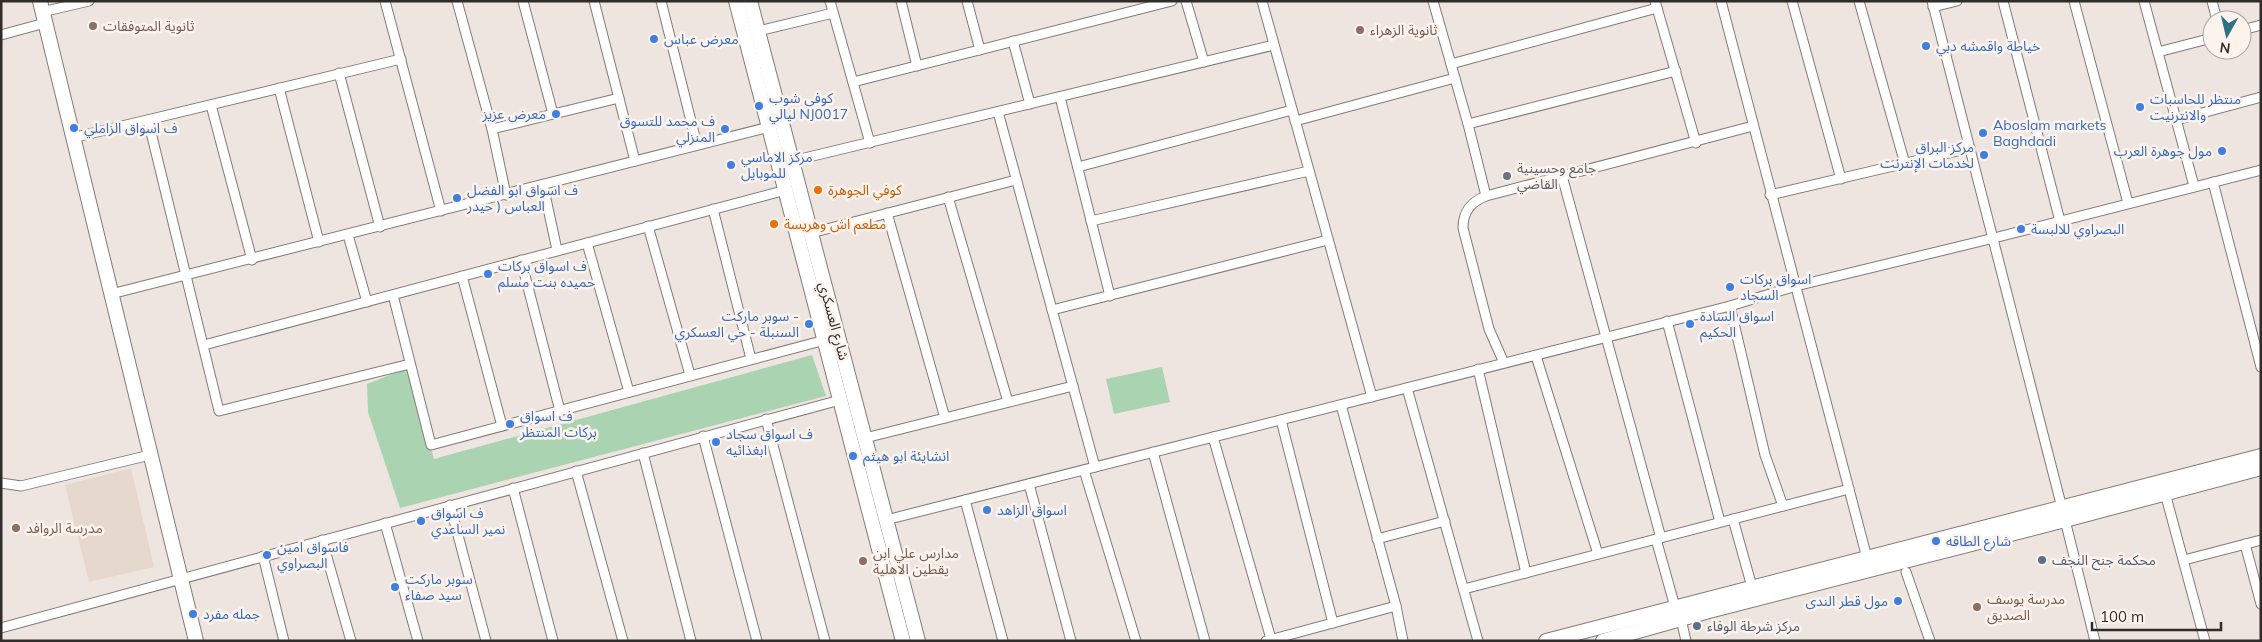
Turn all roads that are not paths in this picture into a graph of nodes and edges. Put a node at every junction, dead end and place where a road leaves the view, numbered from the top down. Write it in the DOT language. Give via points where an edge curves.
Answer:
graph roads {
  1 [pos="89,1"];
  2 [pos="385,1"];
  3 [pos="458,1"];
  4 [pos="523,1"];
  5 [pos="594,1"];
  6 [pos="661,1"];
  7 [pos="736,1"];
  8 [pos="750,1"];
  9 [pos="830,1"];
  10 [pos="901,1"];
  11 [pos="967,1"];
  12 [pos="1172,1"];
  13 [pos="1186,1"];
  14 [pos="1262,1"];
  15 [pos="1721,1"];
  16 [pos="1792,1"];
  17 [pos="1859,1"];
  18 [pos="1956,1"];
  19 [pos="2003,1"];
  20 [pos="2074,1"];
  21 [pos="2144,1"];
  22 [pos="1435,2"];
  23 [pos="1932,4"];
  24 [pos="1656,5"];
  25 [pos="42,12"];
  26 [pos="833,12"];
  27 [pos="758,32"];
  28 [pos="1,35"];
  29 [pos="1013,41"];
  30 [pos="2202,41"];
  31 [pos="1274,45"];
  32 [pos="980,50"];
  33 [pos="756,52"];
  34 [pos="2158,52"];
  35 [pos="400,58"];
  36 [pos="1204,62"];
  37 [pos="1451,64"];
  38 [pos="917,66"];
  39 [pos="1676,71"];
  40 [pos="340,73"];
  41 [pos="762,74"];
  42 [pos="1455,78"];
  43 [pos="852,82"];
  44 [pos="279,88"];
  45 [pos="1060,97"];
  46 [pos="2261,97"];
  47 [pos="618,98"];
  48 [pos="1030,104"];
  49 [pos="211,105"];
  50 [pos="1292,110"];
  51 [pos="998,112"];
  52 [pos="553,114"];
  53 [pos="148,120"];
  54 [pos="2176,120"];
  55 [pos="1295,121"];
  56 [pos="1468,124"];
  57 [pos="1753,126"];
  58 [pos="769,127"];
  59 [pos="492,129"];
  60 [pos="72,138"];
  61 [pos="1696,142"];
  62 [pos="870,143"];
  63 [pos="697,145"];
  64 [pos="1970,148"];
  65 [pos="635,161"];
  66 [pos="792,162"];
  67 [pos="1905,164"];
  68 [pos="1078,168"];
  69 [pos="2261,170"];
  70 [pos="1309,171"];
  71 [pos="1562,176"];
  72 [pos="1841,179"];
  73 [pos="1016,180"];
  74 [pos="2213,182"];
  75 [pos="543,185"];
  76 [pos="2194,186"];
  77 [pos="786,190"];
  78 [pos="506,195"];
  79 [pos="1770,195"];
  80 [pos="1486,196"];
  81 [pos="948,198"];
  82 [pos="2128,203"];
  83 [pos="713,209"];
  84 [pos="441,211"];
  85 [pos="887,213"];
  86 [pos="1091,221"];
  87 [pos="2060,221"];
  88 [pos="380,226"];
  89 [pos="648,226"];
  90 [pos="811,233"];
  91 [pos="348,235"];
  92 [pos="1994,238"];
  93 [pos="1328,240"];
  94 [pos="319,242"];
  95 [pos="587,242"];
  96 [pos="557,250"];
  97 [pos="252,260"];
  98 [pos="521,260"];
  99 [pos="186,276"];
  100 [pos="462,276"];
  101 [pos="1796,286"];
  102 [pos="111,294"];
  103 [pos="393,295"];
  104 [pos="1110,296"];
  105 [pos="367,302"];
  106 [pos="1730,306"];
  107 [pos="1052,310"];
  108 [pos="1667,321"];
  109 [pos="1605,337"];
  110 [pos="825,340"];
  111 [pos="204,345"];
  112 [pos="1536,356"];
  113 [pos="751,359"];
  114 [pos="1504,363"];
  115 [pos="410,364"];
  116 [pos="2261,368"];
  117 [pos="1478,370"];
  118 [pos="690,375"];
  119 [pos="1072,386"];
  120 [pos="1407,388"];
  121 [pos="629,392"];
  122 [pos="1372,397"];
  123 [pos="840,400"];
  124 [pos="1008,402"];
  125 [pos="1341,404"];
  126 [pos="560,411"];
  127 [pos="945,418"];
  128 [pos="766,419"];
  129 [pos="1281,420"];
  130 [pos="502,426"];
  131 [pos="703,436"];
  132 [pos="1213,437"];
  133 [pos="865,438"];
  134 [pos="1153,452"];
  135 [pos="643,453"];
  136 [pos="150,455"];
  137 [pos="2261,456"];
  138 [pos="2245,466"];
  139 [pos="1096,467"];
  140 [pos="2261,468"];
  141 [pos="1084,470"];
  142 [pos="576,471"];
  143 [pos="2216,474"];
  144 [pos="1,483"];
  145 [pos="1029,484"];
  146 [pos="513,488"];
  147 [pos="1849,489"];
  148 [pos="2165,493"];
  149 [pos="965,500"];
  150 [pos="450,505"];
  151 [pos="1783,506"];
  152 [pos="2064,514"];
  153 [pos="1733,519"];
  154 [pos="886,520"];
  155 [pos="1445,521"];
  156 [pos="1720,522"];
  157 [pos="385,523"];
  158 [pos="1659,538"];
  159 [pos="1377,539"];
  160 [pos="322,540"];
  161 [pos="2261,540"];
  162 [pos="2245,544"];
  163 [pos="1598,554"];
  164 [pos="263,556"];
  165 [pos="1867,558"];
  166 [pos="1908,560"];
  167 [pos="2184,560"];
  168 [pos="891,565"];
  169 [pos="1526,572"];
  170 [pos="181,579"];
  171 [pos="1752,587"];
  172 [pos="1464,588"];
  173 [pos="898,592"];
  174 [pos="2261,604"];
  175 [pos="1396,606"];
  176 [pos="1678,613"];
  177 [pos="1333,623"];
  178 [pos="1,628"];
  179 [pos="1579,636"];
  180 [pos="1269,640"];
  181 [pos="1551,640"];
  182 [pos="196,641"];
  183 [pos="284,641"];
  184 [pos="350,641"];
  185 [pos="418,641"];
  186 [pos="486,641"];
  187 [pos="553,641"];
  188 [pos="624,641"];
  189 [pos="691,641"];
  190 [pos="757,641"];
  191 [pos="825,641"];
  192 [pos="903,641"];
  193 [pos="918,641"];
  194 [pos="1003,641"];
  195 [pos="1071,641"];
  196 [pos="1136,641"];
  197 [pos="1205,641"];
  198 [pos="1403,641"];
  199 [pos="1478,641"];
  200 [pos="1603,641"];
  201 [pos="1686,641"];
  202 [pos="1930,641"];
  203 [pos="2095,641"];
  204 [pos="2205,641"];
  1 -- 25 [label="street"];
  2 -- 35 [label="street"];
  3 -- 59 [label="street"];
  4 -- 52 [label="street"];
  5 -- 47 [label="street"];
  6 -- 63 [label="street"];
  7 -- 33 [label="street, شارع العسكري"];
  8 -- 27 [label="street, شارع العسكري"];
  9 -- 26 [label="street"];
  10 -- 38 [label="street"];
  11 -- 32 [label="street"];
  12 -- 29 [label="street"];
  13 -- 36 [label="street"];
  14 -- 31 [label="street"];
  15 -- 57 [label="street"];
  16 -- 72 [label="street"];
  17 -- 67 [label="street"];
  18 -- 23 [label="street"];
  19 -- 87 [label="street"];
  20 -- 82 [label="street"];
  21 -- 34 [label="street"];
  22 -- 37 [label="street"];
  23 -- 64 [label="street"];
  24 -- 37 [label="street"];
  24 -- 39 [label="street"];
  25 -- 28 [label="street"];
  25 -- 60 [label="street"];
  26 -- 27 [label="street"];
  26 -- 43 [label="street"];
  27 -- 33 [label="street, شارع العسكري"];
  29 -- 32 [label="street"];
  29 -- 48 [label="street"];
  30 -- 34 [label="street"];
  31 -- 36 [label="street"];
  31 -- 50 [label="street"];
  32 -- 38 [label="street"];
  33 -- 41 [label="street, شارع العسكري"];
  34 -- 54 [label="street"];
  35 -- 40 [label="street"];
  35 -- 84 [label="street"];
  36 -- 45 [label="street"];
  37 -- 42 [label="street"];
  38 -- 43 [label="street"];
  39 -- 56 [label="street"];
  39 -- 61 [label="street"];
  40 -- 44 [label="street"];
  40 -- 88 [label="street"];
  41 -- 58 [label="street, شارع العسكري"];
  41 -- 66 [label="street, شارع العسكري"];
  42 -- 55 [label="street"];
  42 -- 56 [label="street"];
  43 -- 62 [label="street"];
  44 -- 49 [label="street"];
  44 -- 94 [label="street"];
  45 -- 48 [label="street"];
  45 -- 68 [label="street"];
  46 -- 54 [label="street"];
  47 -- 52 [label="street"];
  47 -- 65 [label="street"];
  48 -- 51 [label="street"];
  49 -- 53 [label="street"];
  49 -- 97 [label="street"];
  50 -- 55 [label="street"];
  50 -- 68 [label="street"];
  51 -- 62 [label="street"];
  51 -- 73 [label="street"];
  52 -- 59 [label="street"];
  53 -- 60 [label="street"];
  53 -- 99 [label="street"];
  54 -- 76 [label="street"];
  55 -- 70 [label="street"];
  56 -- 80 [label="street"];
  57 -- 61 [label="street"];
  57 -- 79 [label="street"];
  58 -- 63 [label="street"];
  58 -- 77 [label="street, شارع العسكري"];
  59 -- 78 [label="street"];
  60 -- 102 [label="street"];
  61 -- 71 [label="street"];
  62 -- 66 [label="street"];
  63 -- 65 [label="street"];
  64 -- 67 [label="street"];
  64 -- 92 [label="street"];
  65 -- 75 [label="street"];
  66 -- 90 [label="street, شارع العسكري"];
  67 -- 72 [label="street"];
  68 -- 86 [label="street"];
  69 -- 74 [label="street"];
  70 -- 86 [label="street"];
  70 -- 93 [label="street"];
  71 -- 80 [label="street"];
  71 -- 109 [label="street"];
  72 -- 79 [label="street"];
  73 -- 81 [label="street"];
  73 -- 107 [label="street"];
  74 -- 76 [label="street"];
  74 -- 116 [label="street"];
  75 -- 78 [label="street"];
  75 -- 96 [label="street"];
  76 -- 82 [label="street"];
  77 -- 83 [label="street"];
  77 -- 110 [label="street, شارع العسكري"];
  78 -- 84 [label="street"];
  79 -- 101 [label="street"];
  80 -- 114 [label="street" via="1468,208 1463,228 1489,329"];
  81 -- 85 [label="street"];
  81 -- 124 [label="street"];
  82 -- 87 [label="street"];
  83 -- 89 [label="street"];
  83 -- 113 [label="street"];
  84 -- 88 [label="street"];
  85 -- 90 [label="street"];
  85 -- 127 [label="street"];
  86 -- 104 [label="street"];
  87 -- 92 [label="street"];
  88 -- 91 [label="street"];
  89 -- 95 [label="street"];
  89 -- 118 [label="street"];
  90 -- 133 [label="street, شارع العسكري"];
  91 -- 94 [label="street"];
  91 -- 105 [label="street"];
  92 -- 101 [label="street"];
  92 -- 152 [label="street"];
  93 -- 104 [label="street"];
  93 -- 122 [label="street"];
  94 -- 97 [label="street"];
  95 -- 96 [label="street"];
  95 -- 121 [label="street"];
  96 -- 98 [label="street"];
  97 -- 99 [label="street"];
  98 -- 100 [label="street"];
  98 -- 126 [label="street"];
  99 -- 102 [label="street"];
  99 -- 111 [label="street"];
  100 -- 103 [label="street"];
  100 -- 130 [label="street"];
  101 -- 106 [label="street"];
  101 -- 147 [label="street"];
  102 -- 136 [label="street"];
  103 -- 105 [label="street"];
  103 -- 115 [label="street"];
  104 -- 107 [label="street"];
  105 -- 111 [label="street"];
  106 -- 108 [label="street"];
  106 -- 151 [label="street" via="1765,454"];
  107 -- 119 [label="street"];
  108 -- 109 [label="street"];
  108 -- 156 [label="street"];
  109 -- 112 [label="street"];
  109 -- 158 [label="street"];
  110 -- 113 [label="street"];
  110 -- 123 [label="street, شارع العسكري"];
  111 -- 115 [label="street" via="219,411"];
  112 -- 114 [label="street"];
  112 -- 163 [label="street"];
  113 -- 118 [label="street"];
  114 -- 117 [label="street"];
  115 -- 130 [label="street" via="431,446"];
  117 -- 120 [label="street"];
  117 -- 169 [label="street"];
  118 -- 121 [label="street"];
  119 -- 124 [label="street"];
  119 -- 139 [label="street"];
  120 -- 122 [label="street"];
  120 -- 155 [label="street"];
  121 -- 126 [label="street"];
  122 -- 125 [label="street"];
  123 -- 128 [label="street"];
  123 -- 168 [label="street, شارع العسكري"];
  124 -- 127 [label="street"];
  125 -- 129 [label="street"];
  125 -- 159 [label="street"];
  126 -- 130 [label="street"];
  127 -- 133 [label="street"];
  128 -- 131 [label="street"];
  128 -- 191 [label="street"];
  129 -- 132 [label="street"];
  129 -- 177 [label="street"];
  131 -- 135 [label="street"];
  131 -- 190 [label="street"];
  132 -- 134 [label="street"];
  132 -- 180 [label="street"];
  133 -- 154 [label="street, شارع العسكري"];
  134 -- 139 [label="street"];
  134 -- 197 [label="street"];
  135 -- 142 [label="street"];
  135 -- 189 [label="street"];
  136 -- 144 [label="street" via="21,486"];
  136 -- 170 [label="street"];
  137 -- 138 [label="street"];
  138 -- 140 [label="street"];
  138 -- 143 [label="street"];
  139 -- 141 [label="street"];
  141 -- 145 [label="street"];
  141 -- 196 [label="street"];
  142 -- 146 [label="street"];
  142 -- 188 [label="street"];
  143 -- 148 [label="street"];
  143 -- 152 [label="street"];
  145 -- 149 [label="street"];
  145 -- 195 [label="street"];
  146 -- 150 [label="street"];
  146 -- 187 [label="street"];
  147 -- 151 [label="street"];
  147 -- 165 [label="street"];
  148 -- 152 [label="street"];
  148 -- 167 [label="street"];
  149 -- 154 [label="street"];
  149 -- 194 [label="street"];
  150 -- 157 [label="street"];
  150 -- 186 [label="street"];
  151 -- 153 [label="street"];
  152 -- 166 [label="street"];
  152 -- 203 [label="street"];
  153 -- 156 [label="street"];
  153 -- 171 [label="street"];
  154 -- 168 [label="street, شارع العسكري"];
  155 -- 159 [label="street"];
  155 -- 172 [label="street"];
  156 -- 158 [label="street"];
  157 -- 160 [label="street"];
  157 -- 185 [label="street"];
  158 -- 163 [label="street"];
  158 -- 176 [label="street"];
  159 -- 175 [label="street"];
  160 -- 164 [label="street"];
  160 -- 184 [label="street"];
  161 -- 162 [label="street"];
  162 -- 167 [label="street"];
  162 -- 174 [label="street"];
  163 -- 169 [label="street"];
  164 -- 170 [label="street"];
  164 -- 183 [label="street"];
  165 -- 166 [label="street"];
  165 -- 171 [label="street"];
  166 -- 176 [label="street"];
  166 -- 202 [label="street"];
  167 -- 204 [label="street"];
  168 -- 173 [label="street, شارع العسكري"];
  169 -- 172 [label="street"];
  170 -- 178 [label="street"];
  170 -- 182 [label="street"];
  171 -- 176 [label="street"];
  172 -- 199 [label="street"];
  173 -- 192 [label="street, شارع العسكري"];
  173 -- 193 [label="street, شارع العسكري"];
  175 -- 177 [label="street"];
  175 -- 198 [label="street"];
  176 -- 179 [label="street"];
  176 -- 200 [label="street"];
  176 -- 201 [label="street"];
  177 -- 180 [label="street"];
  179 -- 181 [label="street"];
}
